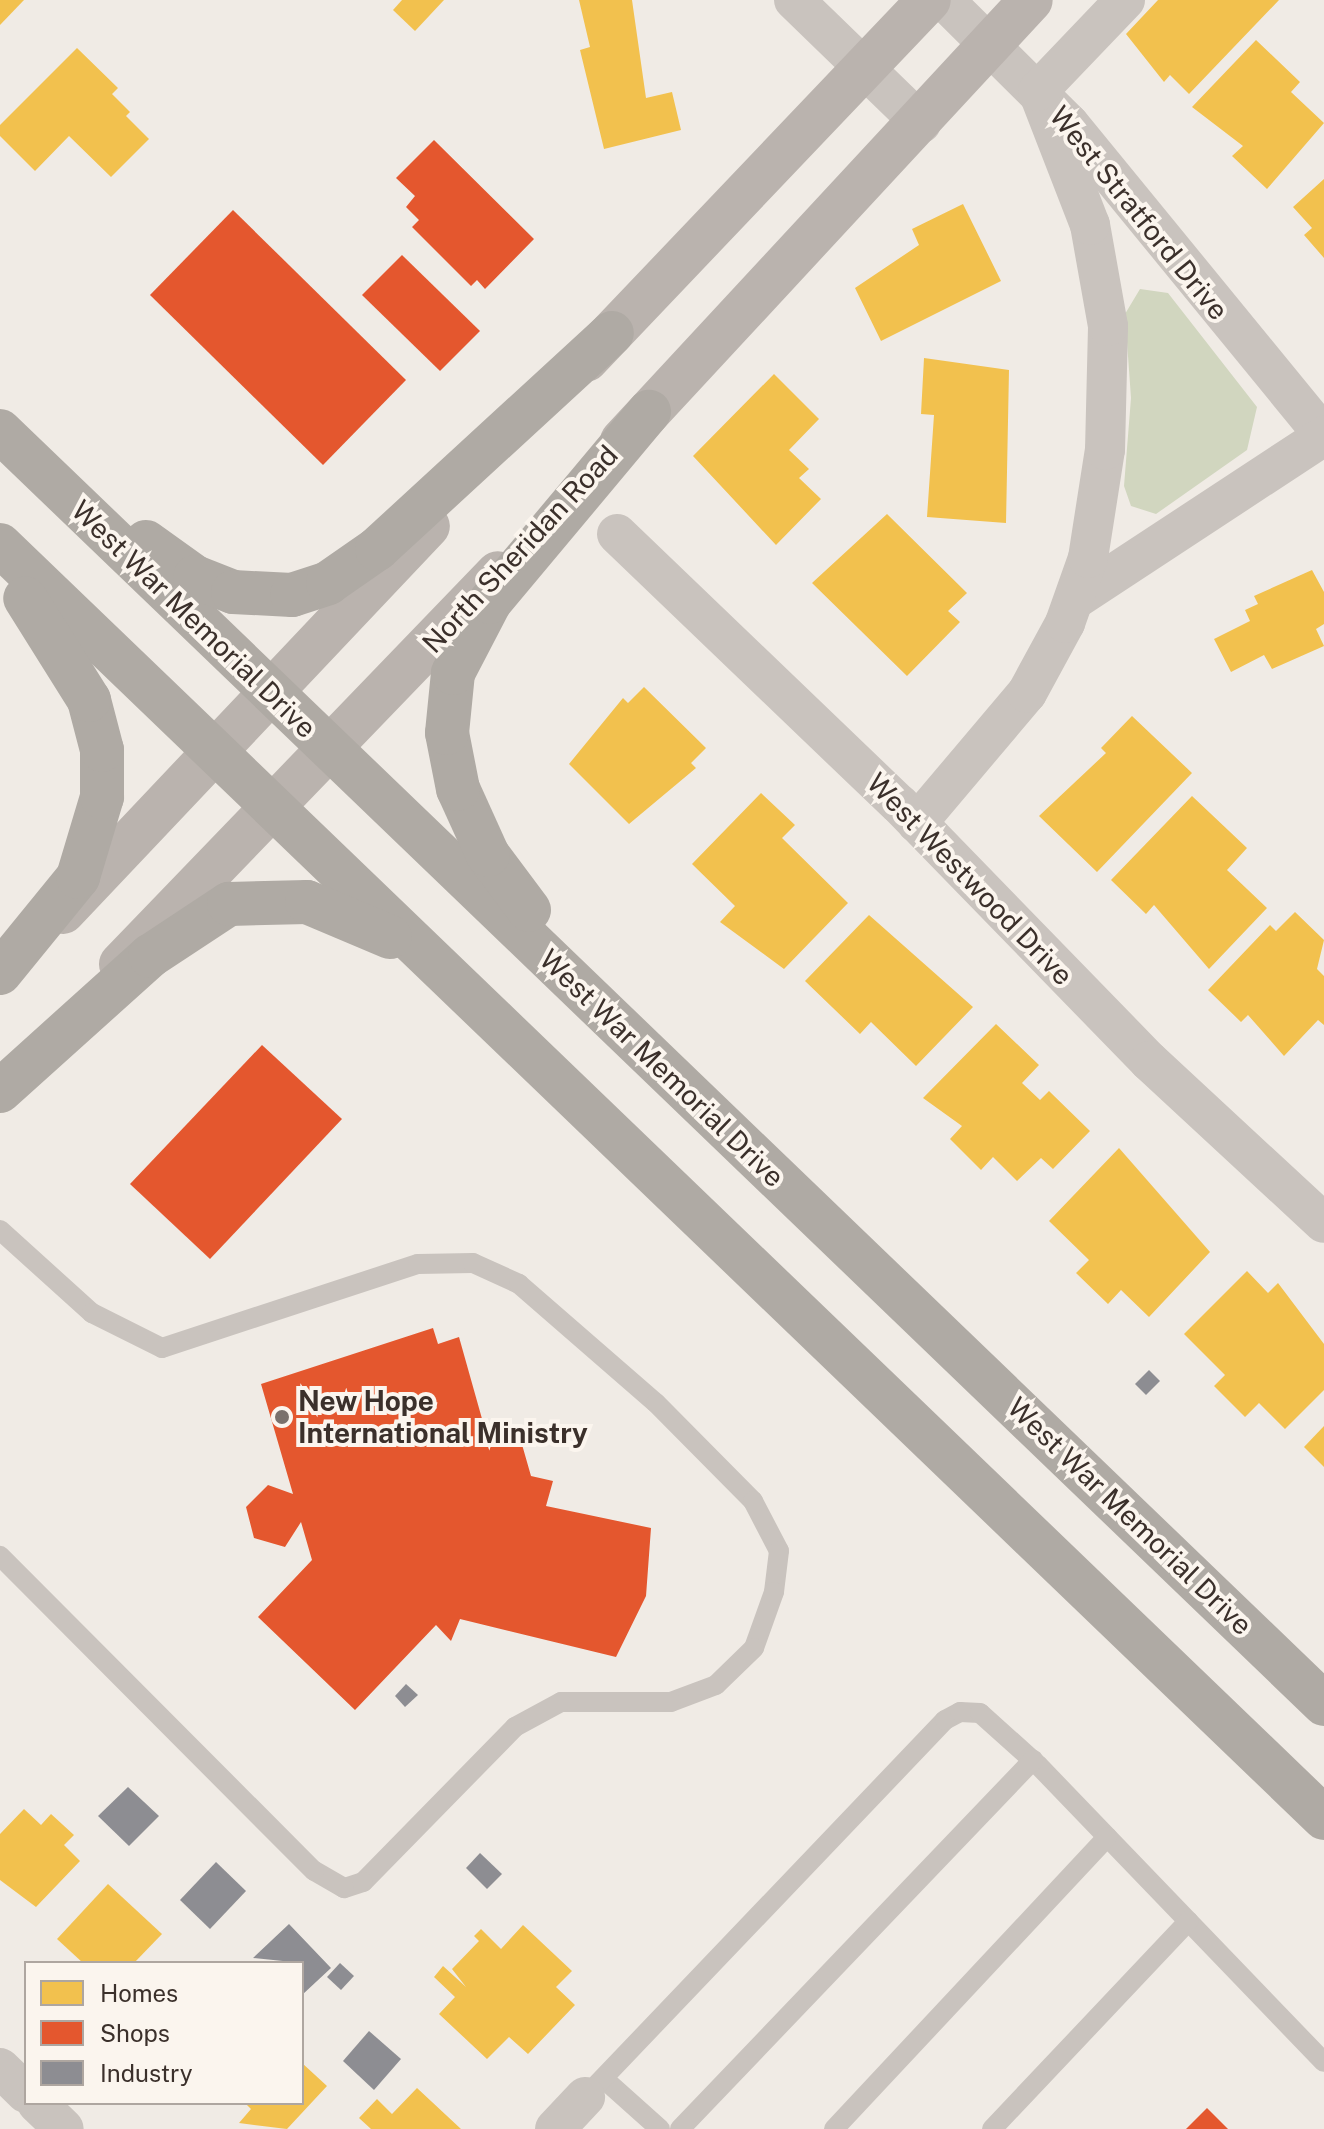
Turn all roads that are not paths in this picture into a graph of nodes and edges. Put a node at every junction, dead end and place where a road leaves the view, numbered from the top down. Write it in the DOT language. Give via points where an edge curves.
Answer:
graph roads {
  1 [pos="794,0"];
  2 [pos="929,0"];
  3 [pos="944,0"];
  4 [pos="1031,0"];
  5 [pos="1125,0"];
  6 [pos="992,44"];
  7 [pos="865,67"];
  8 [pos="1038,91"];
  9 [pos="921,123"];
  10 [pos="612,333"];
  11 [pos="649,412"];
  12 [pos="0,417"];
  13 [pos="0,431"];
  14 [pos="1324,436"];
  15 [pos="617,534"];
  16 [pos="0,545"];
  17 [pos="0,568"];
  18 [pos="1074,600"];
  19 [pos="269,692"];
  20 [pos="330,751"];
  21 [pos="213,752"];
  22 [pos="273,809"];
  23 [pos="917,823"];
  24 [pos="0,975"];
  25 [pos="562,1085"];
  26 [pos="0,1090"];
  27 [pos="743,1146"];
  28 [pos="1324,1223"];
  29 [pos="0,1230"];
  30 [pos="0,1556"];
  31 [pos="1324,1704"];
  32 [pos="1033,1760"];
  33 [pos="1324,1818"];
  34 [pos="1107,1837"];
  35 [pos="1189,1921"];
  36 [pos="1324,2062"];
  37 [pos="0,2068"];
  38 [pos="594,2088"];
  39 [pos="24,2091"];
  40 [pos="39,2105"];
  41 [pos="64,2129"];
  42 [pos="555,2129"];
  43 [pos="660,2129"];
  44 [pos="680,2129"];
  45 [pos="834,2129"];
  46 [pos="992,2129"];
  1 -- 7 [label="street"];
  2 -- 7 [label="main road"];
  3 -- 6 [label="street, West Stratford Drive"];
  4 -- 6 [label="main road, North Sheridan Road"];
  5 -- 8 [label="street"];
  6 -- 8 [label="street, West Stratford Drive"];
  6 -- 9 [label="main road, North Sheridan Road"];
  7 -- 9 [label="street"];
  7 -- 10 [label="main road"];
  8 -- 14 [label="street, West Stratford Drive"];
  8 -- 18 [label="street" via="1095,243 1108,326 1101,492"];
  9 -- 11 [label="main road, North Sheridan Road"];
  10 -- 12 [label="highway" via="377,549 342,576 292,595 233,592 195,577"];
  10 -- 19 [label="main road"];
  11 -- 20 [label="main road, North Sheridan Road"];
  11 -- 27 [label="highway" via="475,623 453,673 448,744 462,802 510,888"];
  13 -- 19 [label="highway, West War Memorial Drive"];
  14 -- 18 [label="street"];
  15 -- 23 [label="street, West Westwood Drive"];
  16 -- 21 [label="highway"];
  17 -- 24 [label="highway" via="83,687 98,727 103,775 96,836 84,866"];
  18 -- 23 [label="street" via="1013,713"];
  19 -- 20 [label="highway, West War Memorial Drive"];
  19 -- 21 [label="main road"];
  20 -- 22 [label="main road, North Sheridan Road"];
  20 -- 27 [label="highway, West War Memorial Drive"];
  21 -- 22 [label="highway"];
  21 -- 24 [label="main road"];
  22 -- 25 [label="highway"];
  22 -- 26 [label="main road, North Sheridan Road"];
  23 -- 28 [label="street, West Westwood Drive" via="1149,1061"];
  25 -- 26 [label="highway" via="405,947 329,908 274,898 229,904 184,930"];
  25 -- 33 [label="highway"];
  27 -- 31 [label="highway, West War Memorial Drive"];
  29 -- 30 [label="lane" via="92,1313 162,1348 418,1264 473,1263 519,1284 656,1403 753,1501 779,1551 754,1648 716,1685 671,1702 561,1702 515,1727 363,1882 344,1888 314,1871"];
  32 -- 34 [label="lane"];
  32 -- 38 [label="lane" via="980,1713 945,1720"];
  32 -- 44 [label="lane"];
  34 -- 35 [label="lane"];
  34 -- 45 [label="lane"];
  35 -- 36 [label="lane"];
  35 -- 46 [label="lane"];
  37 -- 39 [label="street"];
  38 -- 42 [label="street"];
  38 -- 43 [label="lane"];
  40 -- 41 [label="street"];
}
